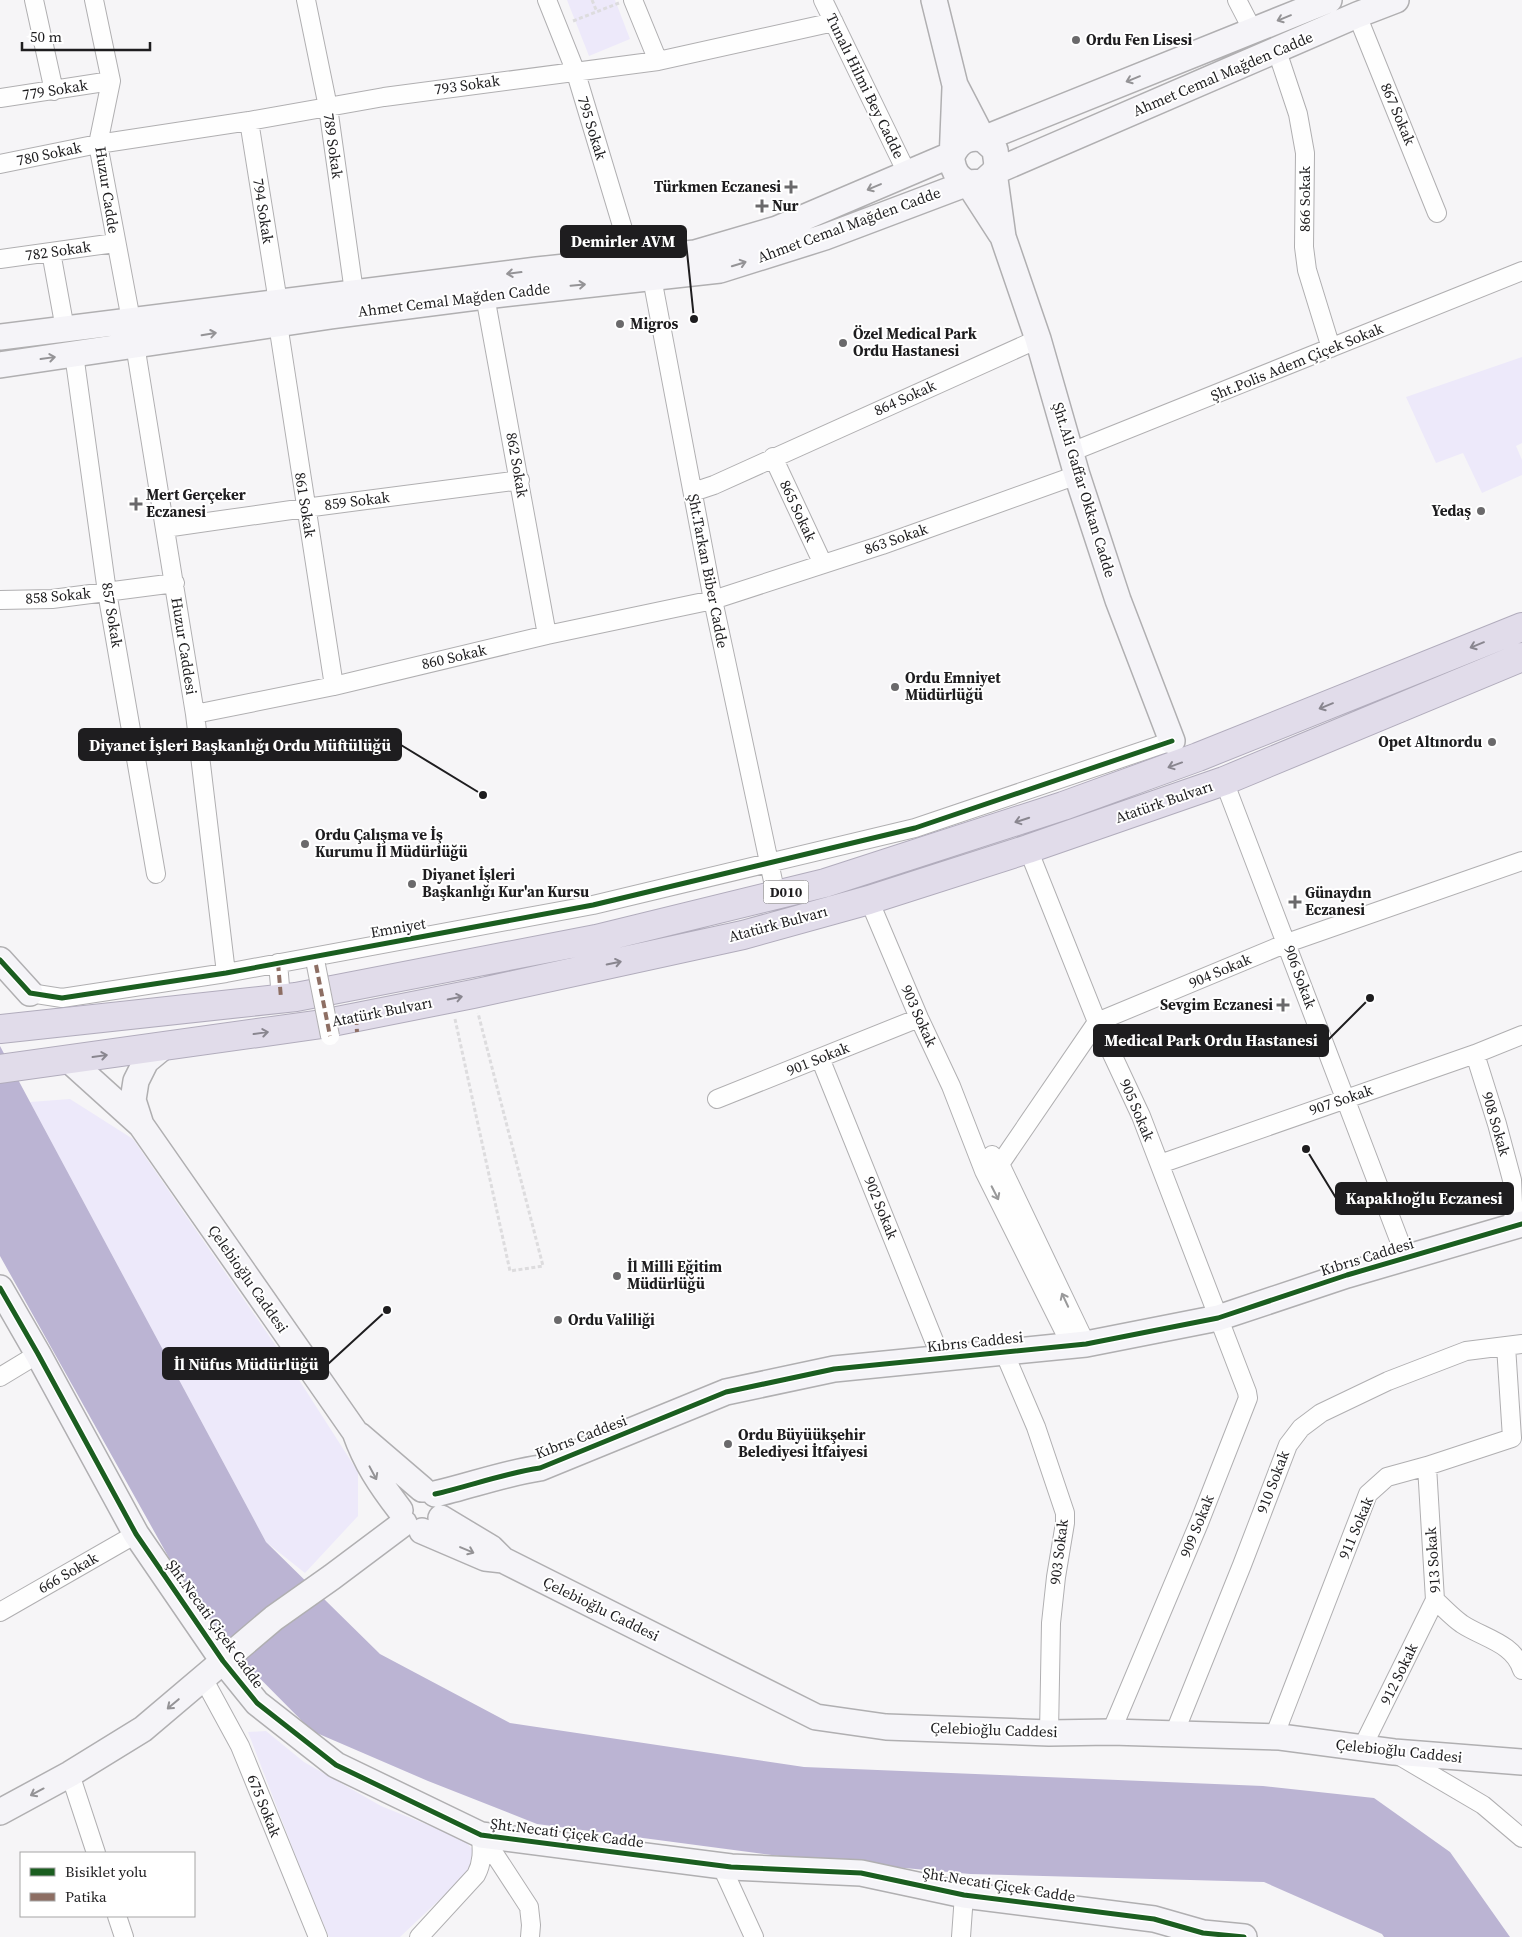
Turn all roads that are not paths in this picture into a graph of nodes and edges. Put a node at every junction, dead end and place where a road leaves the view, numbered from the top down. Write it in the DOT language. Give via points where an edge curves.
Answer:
graph roads {
  1 [pos="34,0"];
  2 [pos="94,0"];
  3 [pos="306,0"];
  4 [pos="547,0"];
  5 [pos="633,0"];
  6 [pos="823,0"];
  7 [pos="934,0"];
  8 [pos="1237,0"];
  9 [pos="1329,0"];
  10 [pos="1396,0"];
  11 [pos="1357,15"];
  12 [pos="834,22"];
  13 [pos="1253,31"];
  14 [pos="1277,51"];
  15 [pos="658,61"];
  16 [pos="574,70"];
  17 [pos="111,81"];
  18 [pos="955,85"];
  19 [pos="54,91"];
  20 [pos="0,98"];
  21 [pos="328,107"];
  22 [pos="249,121"];
  23 [pos="983,140"];
  24 [pos="98,144"];
  25 [pos="953,154"];
  26 [pos="0,164"];
  27 [pos="994,172"];
  28 [pos="908,173"];
  29 [pos="968,183"];
  30 [pos="1437,213"];
  31 [pos="1003,237"];
  32 [pos="115,243"];
  33 [pos="50,252"];
  34 [pos="0,259"];
  35 [pos="632,259"];
  36 [pos="1522,271"];
  37 [pos="652,278"];
  38 [pos="354,292"];
  39 [pos="485,296"];
  40 [pos="278,313"];
  41 [pos="130,320"];
  42 [pos="65,329"];
  43 [pos="0,337"];
  44 [pos="1038,339"];
  45 [pos="134,346"];
  46 [pos="1331,348"];
  47 [pos="74,354"];
  48 [pos="0,365"];
  49 [pos="773,458"];
  50 [pos="1074,463"];
  51 [pos="520,480"];
  52 [pos="693,492"];
  53 [pos="305,508"];
  54 [pos="165,528"];
  55 [pos="823,564"];
  56 [pos="175,583"];
  57 [pos="107,592"];
  58 [pos="0,600"];
  59 [pos="713,600"];
  60 [pos="1522,627"];
  61 [pos="548,635"];
  62 [pos="1522,657"];
  63 [pos="334,686"];
  64 [pos="195,714"];
  65 [pos="1172,741"];
  66 [pos="1224,781"];
  67 [pos="1028,849"];
  68 [pos="1522,861"];
  69 [pos="769,864"];
  70 [pos="156,874"];
  71 [pos="776,895"];
  72 [pos="870,900"];
  73 [pos="1287,943"];
  74 [pos="0,960"];
  75 [pos="278,963"];
  76 [pos="316,965"];
  77 [pos="226,973"];
  78 [pos="30,993"];
  79 [pos="281,998"];
  80 [pos="919,1018"];
  81 [pos="1097,1022"];
  82 [pos="8,1028"];
  83 [pos="1522,1035"];
  84 [pos="330,1036"];
  85 [pos="164,1046"];
  86 [pos="1475,1054"];
  87 [pos="820,1058"];
  88 [pos="68,1060"];
  89 [pos="0,1069"];
  90 [pos="717,1099"];
  91 [pos="1344,1099"];
  92 [pos="141,1125"];
  93 [pos="969,1132"];
  94 [pos="1000,1164"];
  95 [pos="1160,1164"];
  96 [pos="984,1172"];
  97 [pos="1518,1225"];
  98 [pos="1406,1258"];
  99 [pos="0,1288"];
  100 [pos="1218,1318"];
  101 [pos="1078,1344"];
  102 [pos="1514,1345"];
  103 [pos="1004,1352"];
  104 [pos="38,1354"];
  105 [pos="941,1358"];
  106 [pos="0,1377"];
  107 [pos="1427,1466"];
  108 [pos="424,1511"];
  109 [pos="136,1534"];
  110 [pos="1436,1600"];
  111 [pos="0,1612"];
  112 [pos="223,1661"];
  113 [pos="1522,1670"];
  114 [pos="203,1678"];
  115 [pos="1111,1732"];
  116 [pos="1049,1733"];
  117 [pos="1174,1734"];
  118 [pos="1274,1737"];
  119 [pos="1362,1748"];
  120 [pos="1394,1752"];
  121 [pos="1522,1762"];
  122 [pos="70,1774"];
  123 [pos="0,1812"];
  124 [pos="481,1835"];
  125 [pos="1522,1838"];
  126 [pos="96,1852"];
  127 [pos="721,1865"];
  128 [pos="964,1895"];
  129 [pos="117,1917"];
  130 [pos="1185,1932"];
  131 [pos="124,1937"];
  132 [pos="318,1937"];
  133 [pos="419,1937"];
  134 [pos="530,1937"];
  135 [pos="754,1937"];
  136 [pos="961,1937"];
  137 [pos="1244,1937"];
  1 -- 19 [label="street"];
  2 -- 17 [label="street, Huzur Cadde"];
  3 -- 21 [label="street, 789 Sokak"];
  4 -- 16 [label="street, 795 Sokak"];
  5 -- 15 [label="street"];
  6 -- 12 [label="street, Tunalı Hilmi Bey Cadde"];
  7 -- 18 [label="main road, Şht.Ali Gaffar Okkan Cadde"];
  8 -- 13 [label="street"];
  9 -- 13 [label="main road, Ahmet Cemal Mağden Cadde, one-way"];
  10 -- 11 [label="main road, Ahmet Cemal Mağden Cadde"];
  11 -- 14 [label="main road, Ahmet Cemal Mağden Cadde"];
  11 -- 30 [label="street, 867 Sokak"];
  12 -- 15 [label="street, 793 Sokak"];
  12 -- 28 [label="street, Tunalı Hilmi Bey Cadde"];
  13 -- 23 [label="main road, Ahmet Cemal Mağden Cadde, one-way"];
  14 -- 27 [label="main road, Ahmet Cemal Mağden Cadde"];
  14 -- 46 [label="street, 866 Sokak" via="1298,114 1305,153 1304,247 1307,270"];
  15 -- 16 [label="street, 793 Sokak"];
  16 -- 21 [label="street, 793 Sokak"];
  16 -- 35 [label="street, 795 Sokak"];
  17 -- 19 [label="street, 779 Sokak"];
  17 -- 24 [label="street, Huzur Cadde"];
  18 -- 23 [label="main road, Şht.Ali Gaffar Okkan Cadde"];
  18 -- 25 [label="main road, Şht.Ali Gaffar Okkan Cadde"];
  19 -- 20 [label="street, 779 Sokak"];
  21 -- 22 [label="street, 793 Sokak"];
  21 -- 38 [label="street, 789 Sokak"];
  22 -- 24 [label="street, 793 Sokak"];
  22 -- 40 [label="street, 794 Sokak"];
  23 -- 25 [label="main road, Ahmet Cemal Mağden Cadde" via="961,142"];
  23 -- 27 [label="main road, Şht.Ali Gaffar Okkan Cadde" via="995,150 997,165"];
  24 -- 26 [label="street, 780 Sokak"];
  24 -- 32 [label="street, Huzur Cadde"];
  25 -- 28 [label="main road, Ahmet Cemal Mağden Cadde"];
  25 -- 29 [label="main road, Şht.Ali Gaffar Okkan Cadde" via="956,174"];
  27 -- 29 [label="main road, Ahmet Cemal Mağden Cadde" via="983,182"];
  27 -- 31 [label="main road, Şht.Ali Gaffar Okkan Cadde"];
  28 -- 35 [label="main road, Ahmet Cemal Mağden Cadde, one-way" via="777,229 695,253"];
  29 -- 31 [label="main road, Şht.Ali Gaffar Okkan Cadde"];
  37 -- 29 [label="main road, Ahmet Cemal Mağden Cadde, one-way" via="720,270 825,237"];
  31 -- 44 [label="main road, Şht.Ali Gaffar Okkan Cadde"];
  32 -- 33 [label="street, 782 Sokak"];
  32 -- 41 [label="street, Huzur Cadde"];
  33 -- 34 [label="street, 782 Sokak"];
  33 -- 42 [label="street"];
  35 -- 38 [label="main road, Ahmet Cemal Mağden Cadde, one-way"];
  36 -- 46 [label="street, Şht.Polis Adem Çiçek Sokak"];
  39 -- 37 [label="main road, Ahmet Cemal Mağden Cadde, one-way"];
  37 -- 52 [label="street, Şht.Tarkan Biber Cadde"];
  38 -- 40 [label="main road, Ahmet Cemal Mağden Cadde"];
  39 -- 40 [label="main road, Ahmet Cemal Mağden Cadde"];
  39 -- 51 [label="street, 862 Sokak"];
  40 -- 41 [label="main road, Ahmet Cemal Mağden Cadde"];
  45 -- 40 [label="main road, Ahmet Cemal Mağden Cadde, one-way"];
  40 -- 53 [label="street, 861 Sokak"];
  41 -- 42 [label="main road, Ahmet Cemal Mağden Cadde"];
  41 -- 45 [label="street, Huzur Caddesi"];
  42 -- 43 [label="main road, Ahmet Cemal Mağden Cadde"];
  44 -- 49 [label="street, 864 Sokak"];
  44 -- 50 [label="main road, Şht.Ali Gaffar Okkan Cadde"];
  45 -- 47 [label="main road, Ahmet Cemal Mağden Cadde"];
  45 -- 54 [label="street, Huzur Caddesi"];
  46 -- 50 [label="street, Şht.Polis Adem Çiçek Sokak"];
  48 -- 47 [label="main road, Ahmet Cemal Mağden Cadde, one-way"];
  47 -- 57 [label="street, 857 Sokak"];
  49 -- 52 [label="street, 864 Sokak"];
  49 -- 55 [label="street, 865 Sokak"];
  50 -- 55 [label="street, 863 Sokak"];
  50 -- 65 [label="main road, Şht.Ali Gaffar Okkan Cadde" via="1118,600"];
  51 -- 53 [label="street, 859 Sokak"];
  51 -- 61 [label="street, 862 Sokak"];
  52 -- 59 [label="street, Şht.Tarkan Biber Cadde"];
  53 -- 54 [label="street, 859 Sokak"];
  53 -- 63 [label="street, 861 Sokak"];
  54 -- 56 [label="street, Huzur Caddesi"];
  55 -- 59 [label="street, 863 Sokak"];
  56 -- 57 [label="street, 858 Sokak"];
  56 -- 64 [label="street, Huzur Caddesi"];
  57 -- 58 [label="street, 858 Sokak" via="52,599"];
  57 -- 70 [label="street, 857 Sokak"];
  59 -- 61 [label="street, 860 Sokak"];
  59 -- 69 [label="street, Şht.Tarkan Biber Cadde"];
  60 -- 71 [label="highway, Atatürk Bulvarı / D010, one-way" via="1063,806 825,883"];
  61 -- 63 [label="street, 860 Sokak"];
  62 -- 66 [label="highway, Atatürk Bulvarı / D010"];
  63 -- 64 [label="street, 860 Sokak"];
  64 -- 77 [label="street, Huzur Caddesi"];
  65 -- 69 [label="street, Emniyet" via="915,828"];
  66 -- 67 [label="highway, Atatürk Bulvarı / D010"];
  66 -- 73 [label="street, 906 Sokak"];
  67 -- 72 [label="highway, Atatürk Bulvarı / D010"];
  67 -- 81 [label="street, 905 Sokak"];
  68 -- 73 [label="street, 904 Sokak"];
  69 -- 71 [label="street, Şht.Tarkan Biber Cadde"];
  69 -- 75 [label="street, Emniyet" via="593,904"];
  71 -- 79 [label="highway, Atatürk Bulvarı / D010" via="596,939"];
  72 -- 80 [label="street, 903 Sokak"];
  85 -- 72 [label="highway, Atatürk Bulvarı / D010, one-way" via="322,1024 356,1025 462,996 743,935"];
  73 -- 81 [label="street, 904 Sokak"];
  73 -- 91 [label="street, 906 Sokak"];
  74 -- 78 [label="main road"];
  75 -- 77 [label="street, Emniyet"];
  75 -- 79 [label="street"];
  76 -- 84 [label="street, bridge"];
  77 -- 78 [label="street, Emniyet" via="62,998"];
  79 -- 82 [label="highway, Atatürk Bulvarı / D010"];
  80 -- 87 [label="street, 901 Sokak"];
  80 -- 93 [label="street, 903 Sokak"];
  81 -- 94 [label="street"];
  81 -- 95 [label="street, 905 Sokak"];
  83 -- 86 [label="street, 907 Sokak"];
  88 -- 85 [label="highway, Atatürk Bulvarı / D010, one-way"];
  85 -- 92 [label="main road" via="146,1061 136,1081 133,1100"];
  86 -- 91 [label="street, 907 Sokak"];
  86 -- 97 [label="street, 908 Sokak" via="1512,1180"];
  87 -- 90 [label="street, 901 Sokak"];
  87 -- 105 [label="street, 902 Sokak"];
  88 -- 89 [label="highway, Atatürk Bulvarı / D010"];
  88 -- 92 [label="main road"];
  91 -- 95 [label="street, 907 Sokak"];
  91 -- 98 [label="street, 906 Sokak"];
  92 -- 108 [label="main road, Çelebioğlu Caddesi" via="355,1432 377,1480"];
  93 -- 94 [label="street, 903 Sokak"];
  93 -- 96 [label="street, 903 Sokak"];
  94 -- 96 [label="street"];
  101 -- 94 [label="street, 903 Sokak, one-way"];
  95 -- 100 [label="street, 905 Sokak"];
  96 -- 101 [label="street, 903 Sokak, one-way"];
  97 -- 98 [label="main road, Kıbrıs Caddesi"];
  98 -- 100 [label="main road, Kıbrıs Caddesi"];
  99 -- 104 [label="main road, Şht.Necati Çiçek Cadde"];
  100 -- 101 [label="main road, Kıbrıs Caddesi"];
  100 -- 115 [label="street, 909 Sokak" via="1248,1398"];
  101 -- 103 [label="main road, Kıbrıs Caddesi"];
  102 -- 107 [label="street, 911 Sokak" via="1512,1438"];
  102 -- 117 [label="street, 910 Sokak" via="1466,1351 1388,1381 1321,1413 1301,1428 1288,1445"];
  103 -- 105 [label="main road, Kıbrıs Caddesi"];
  103 -- 116 [label="street, 903 Sokak" via="1036,1428 1065,1513 1051,1623"];
  104 -- 106 [label="street"];
  104 -- 109 [label="main road, Şht.Necati Çiçek Cadde"];
  105 -- 108 [label="main road, Kıbrıs Caddesi" via="834,1369 726,1392 540,1468 472,1485"];
  107 -- 110 [label="street, 913 Sokak"];
  107 -- 118 [label="street, 911 Sokak" via="1387,1477 1368,1494"];
  108 -- 112 [label="main road" via="274,1618"];
  108 -- 116 [label="main road, Çelebioğlu Caddesi" via="485,1558 503,1560 816,1717 886,1727"];
  109 -- 111 [label="street, 666 Sokak"];
  109 -- 112 [label="main road, Şht.Necati Çiçek Cadde"];
  110 -- 113 [label="street, 913 Sokak" via="1461,1623 1506,1647 1516,1656"];
  110 -- 119 [label="street, 912 Sokak"];
  112 -- 114 [label="main road"];
  112 -- 124 [label="main road, Şht.Necati Çiçek Cadde" via="257,1703 336,1766"];
  114 -- 122 [label="main road, one-way" via="142,1729"];
  114 -- 132 [label="street, 675 Sokak" via="240,1746"];
  115 -- 116 [label="main road, Çelebioğlu Caddesi"];
  115 -- 117 [label="main road, Çelebioğlu Caddesi"];
  117 -- 118 [label="main road, Çelebioğlu Caddesi"];
  118 -- 119 [label="main road, Çelebioğlu Caddesi"];
  119 -- 120 [label="main road, Çelebioğlu Caddesi"];
  120 -- 121 [label="main road, Çelebioğlu Caddesi"];
  120 -- 125 [label="street" via="1483,1805"];
  122 -- 123 [label="main road, one-way"];
  122 -- 126 [label="street"];
  124 -- 127 [label="main road, Şht.Necati Çiçek Cadde"];
  124 -- 133 [label="street" via="483,1852 476,1875"];
  124 -- 134 [label="street" via="529,1907"];
  127 -- 128 [label="main road, Şht.Necati Çiçek Cadde" via="861,1873"];
  127 -- 135 [label="street"];
  128 -- 130 [label="main road, Şht.Necati Çiçek Cadde" via="1154,1920"];
  128 -- 136 [label="street"];
  129 -- 131 [label="street"];
  130 -- 137 [label="main road, Şht.Necati Çiçek Cadde"];
}
